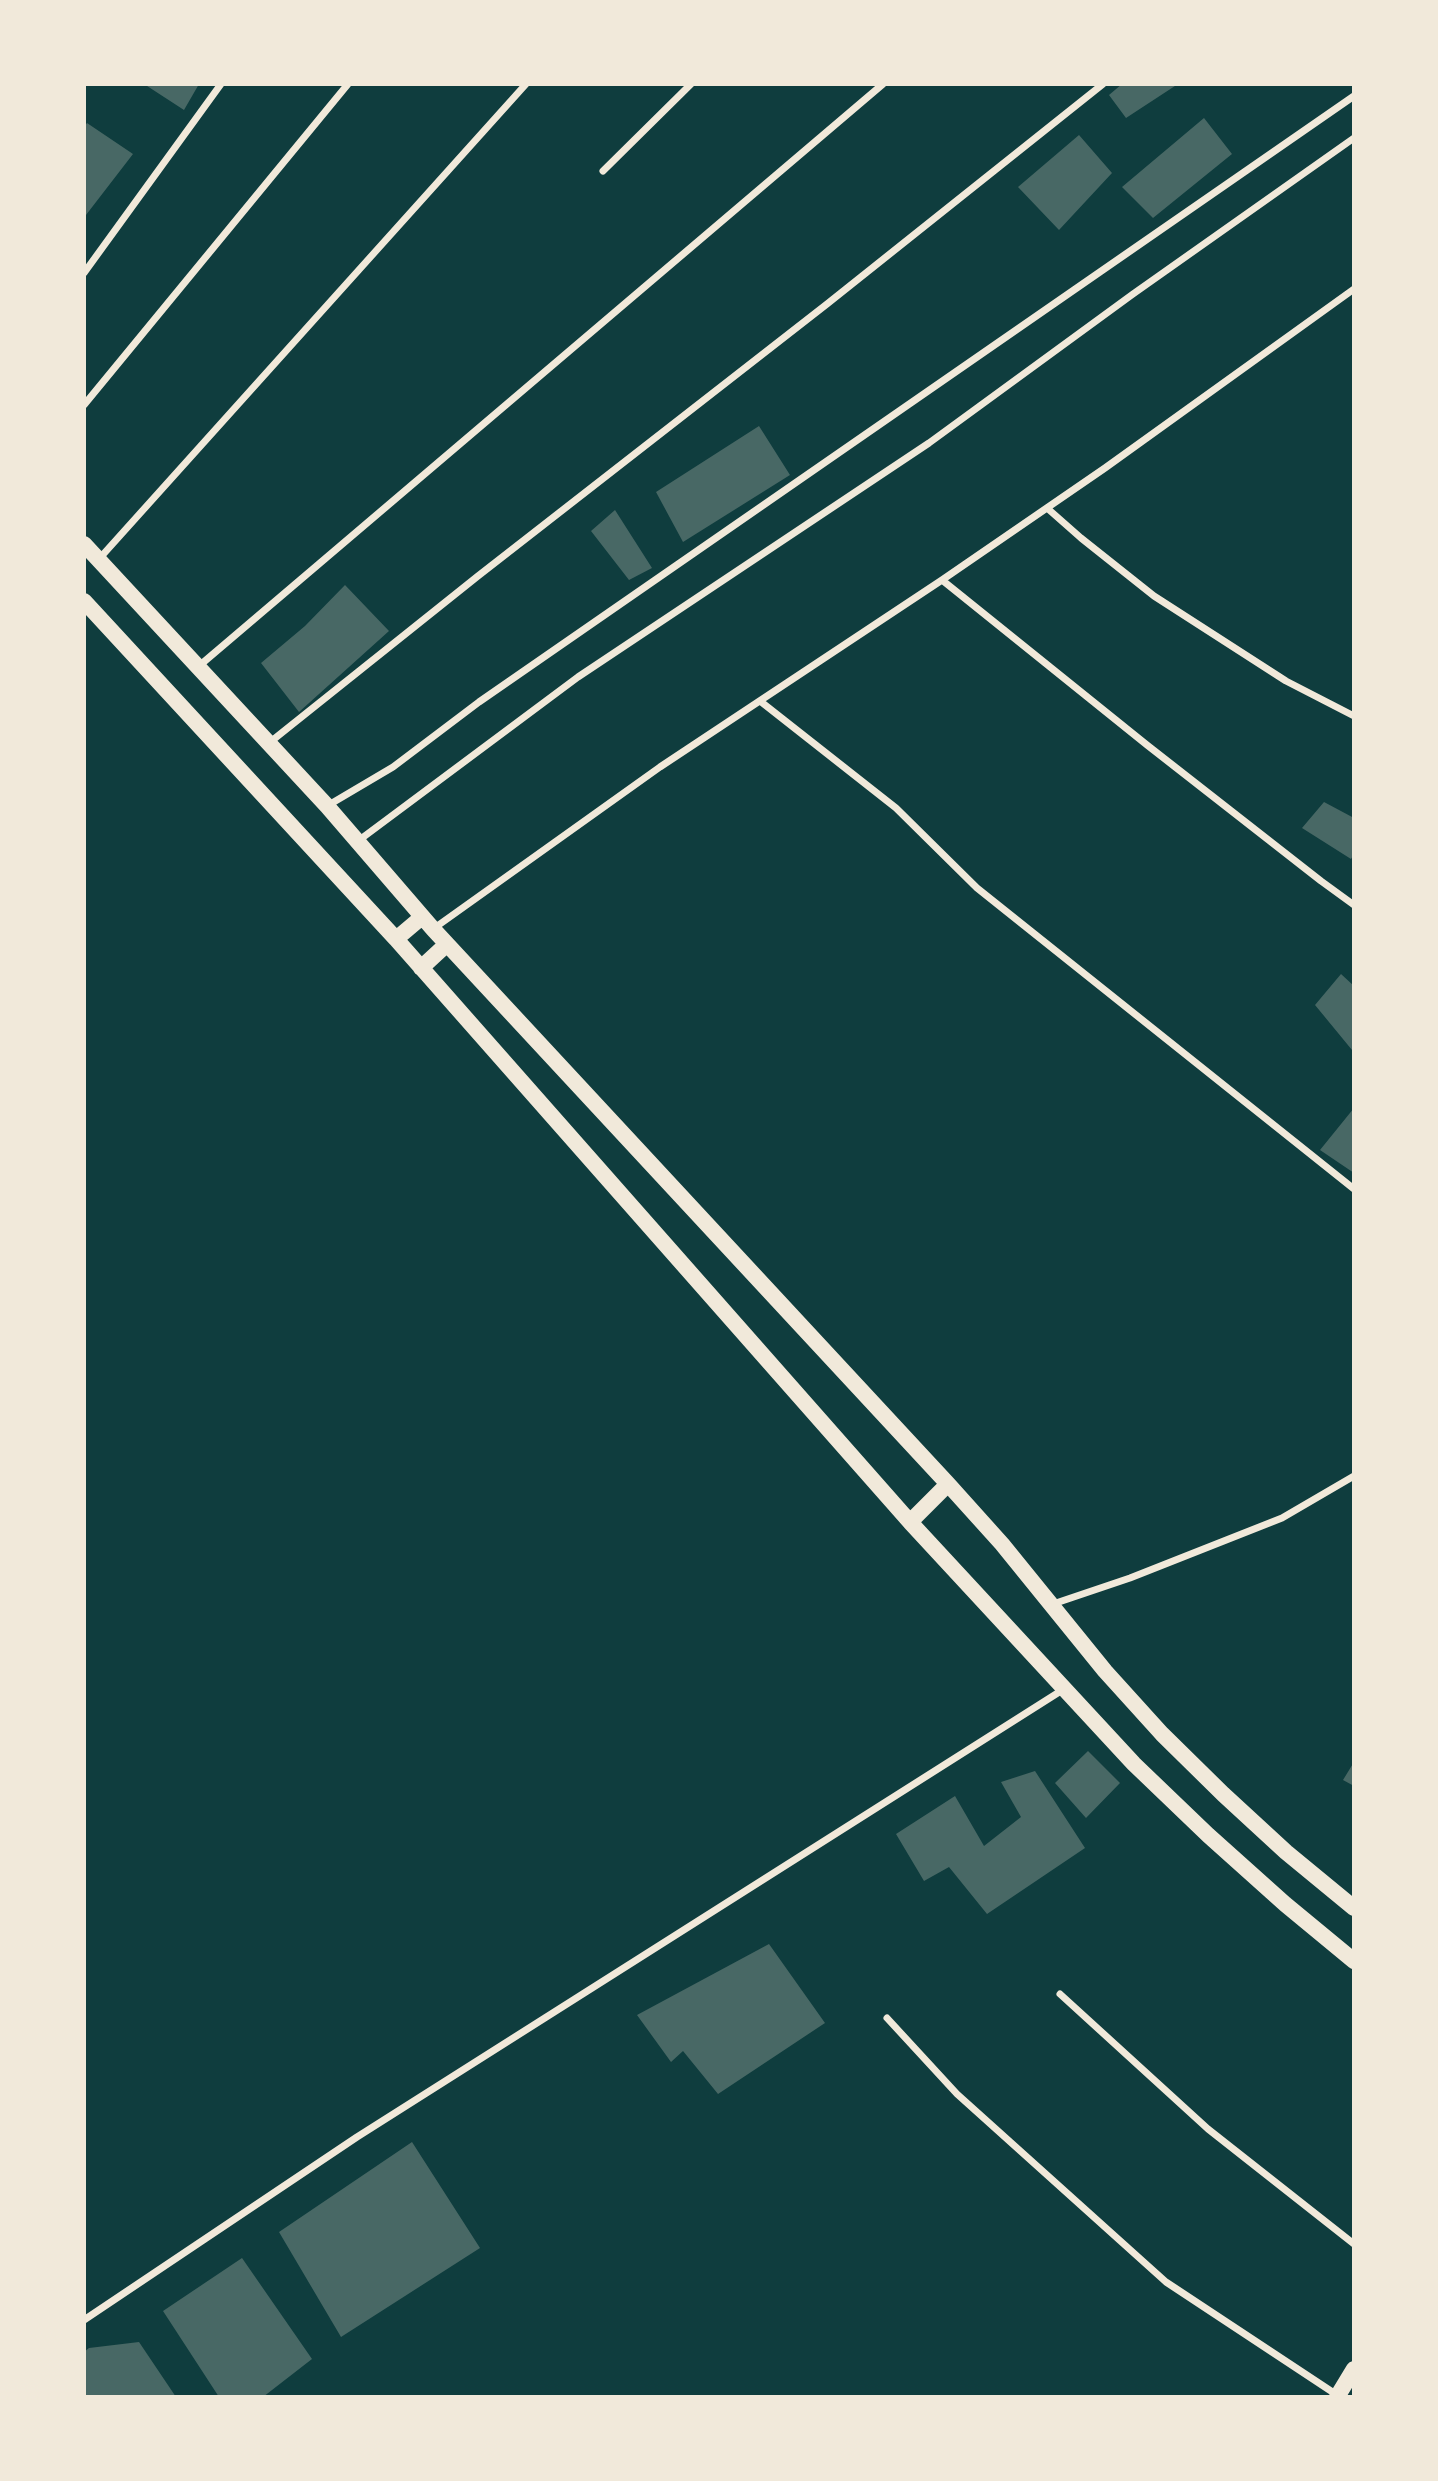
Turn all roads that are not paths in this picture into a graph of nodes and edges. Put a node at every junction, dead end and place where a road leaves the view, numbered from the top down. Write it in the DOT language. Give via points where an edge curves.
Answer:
graph roads {
  1 [pos="221,84"];
  2 [pos="348,84"];
  3 [pos="526,84"];
  4 [pos="691,84"];
  5 [pos="883,84"];
  6 [pos="1103,84"];
  7 [pos="1354,96"];
  8 [pos="1354,138"];
  9 [pos="603,171"];
  10 [pos="84,273"];
  11 [pos="1354,289"];
  12 [pos="84,405"];
  13 [pos="1047,508"];
  14 [pos="84,544"];
  15 [pos="99,560"];
  16 [pos="942,580"];
  17 [pos="84,601"];
  18 [pos="199,666"];
  19 [pos="760,701"];
  20 [pos="1354,716"];
  21 [pos="268,744"];
  22 [pos="327,806"];
  23 [pos="357,841"];
  24 [pos="1354,905"];
  25 [pos="427,923"];
  26 [pos="396,939"];
  27 [pos="447,944"];
  28 [pos="421,968"];
  29 [pos="1354,1189"];
  30 [pos="1354,1476"];
  31 [pos="948,1484"];
  32 [pos="910,1522"];
  33 [pos="1050,1605"];
  34 [pos="1065,1689"];
  35 [pos="1354,1908"];
  36 [pos="1354,1961"];
  37 [pos="1060,1994"];
  38 [pos="887,2018"];
  39 [pos="1354,2244"];
  40 [pos="84,2320"];
  41 [pos="1354,2369"];
  42 [pos="1337,2396"];
  1 -- 10 [label="street"];
  2 -- 12 [label="street"];
  3 -- 15 [label="street"];
  4 -- 9 [label="street"];
  5 -- 18 [label="street"];
  6 -- 21 [label="street"];
  7 -- 22 [label="street" via="479,702 393,767"];
  8 -- 23 [label="street" via="929,443 578,677"];
  11 -- 13 [label="street"];
  13 -- 16 [label="street"];
  13 -- 20 [label="street" via="1154,596 1286,681"];
  14 -- 15 [label="main road"];
  15 -- 18 [label="main road"];
  16 -- 19 [label="street"];
  16 -- 24 [label="street"];
  17 -- 26 [label="main road"];
  18 -- 21 [label="main road"];
  19 -- 25 [label="street"];
  19 -- 29 [label="street" via="895,808 977,888"];
  21 -- 22 [label="main road"];
  22 -- 23 [label="main road"];
  23 -- 25 [label="main road"];
  25 -- 26 [label="main road"];
  25 -- 27 [label="main road"];
  26 -- 28 [label="main road"];
  27 -- 28 [label="main road"];
  27 -- 31 [label="main road"];
  28 -- 32 [label="main road"];
  30 -- 33 [label="street" via="1282,1518"];
  31 -- 32 [label="main road"];
  31 -- 33 [label="main road"];
  32 -- 34 [label="main road"];
  33 -- 35 [label="main road" via="1179,1751 1286,1852"];
  34 -- 36 [label="main road" via="1208,1835"];
  34 -- 40 [label="street" via="357,2137"];
  37 -- 39 [label="street" via="1208,2129"];
  38 -- 42 [label="street" via="957,2094 1166,2282"];
  41 -- 42 [label="main road"];
}
